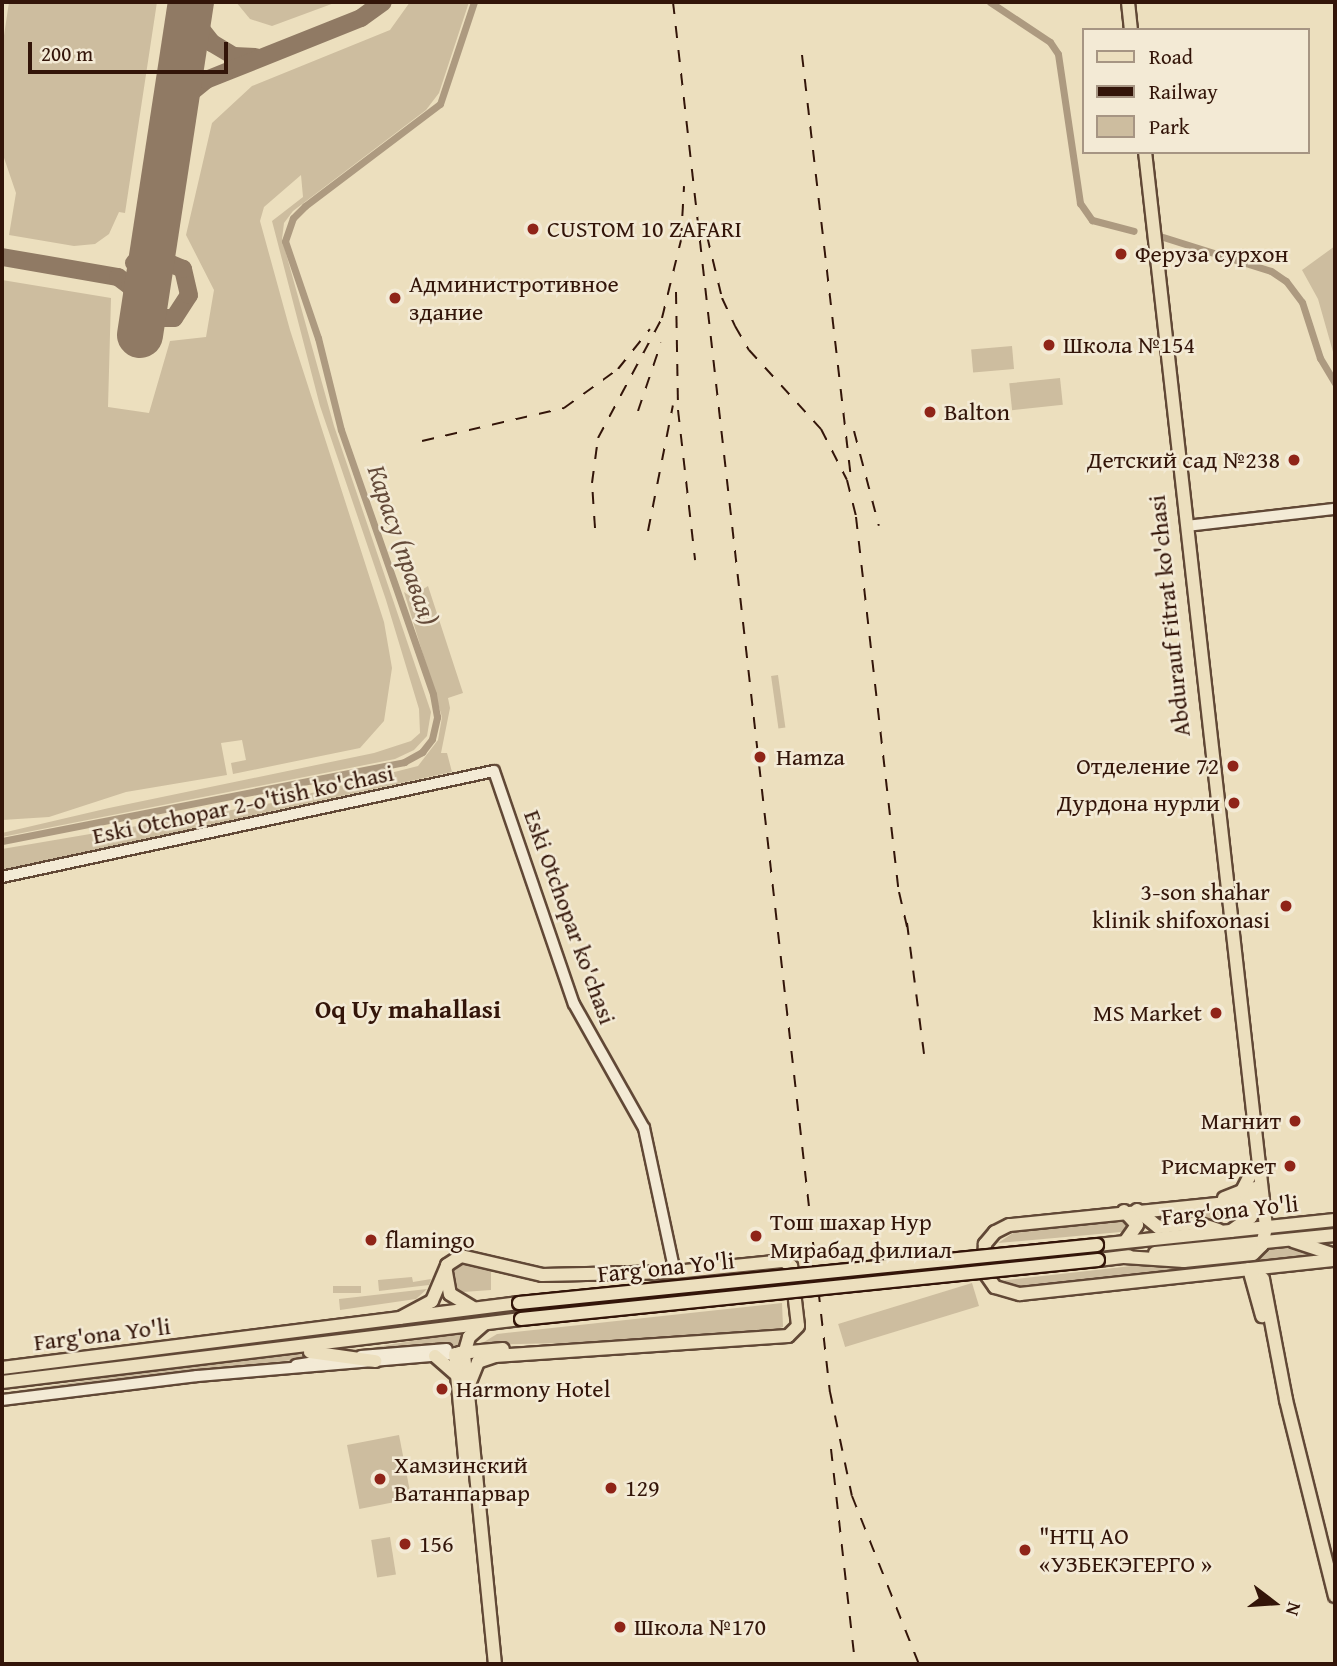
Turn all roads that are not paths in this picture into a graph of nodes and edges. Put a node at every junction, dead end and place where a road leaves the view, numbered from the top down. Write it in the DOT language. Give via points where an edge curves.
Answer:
graph roads {
  1 [pos="1120,2"];
  2 [pos="1128,2"];
  3 [pos="1124,28"];
  4 [pos="1131,28"];
  5 [pos="1138,154"];
  6 [pos="1145,154"];
  7 [pos="1150,227"];
  8 [pos="1335,509"];
  9 [pos="1183,527"];
  10 [pos="494,771"];
  11 [pos="2,877"];
  12 [pos="1256,1173"];
  13 [pos="1255,1189"];
  14 [pos="1143,1209"];
  15 [pos="1123,1211"];
  16 [pos="1335,1220"];
  17 [pos="1266,1227"];
  18 [pos="1226,1231"];
  19 [pos="1335,1235"];
  20 [pos="1289,1240"];
  21 [pos="1126,1241"];
  22 [pos="1263,1242"];
  23 [pos="1124,1257"];
  24 [pos="1226,1257"];
  25 [pos="1335,1258"];
  26 [pos="447,1265"];
  27 [pos="1286,1267"];
  28 [pos="1250,1269"];
  29 [pos="675,1272"];
  30 [pos="1266,1295"];
  31 [pos="481,1308"];
  32 [pos="400,1318"];
  33 [pos="488,1323"];
  34 [pos="600,1350"];
  35 [pos="237,1352"];
  36 [pos="461,1353"];
  37 [pos="354,1356"];
  38 [pos="435,1356"];
  39 [pos="495,1356"];
  40 [pos="375,1361"];
  41 [pos="2,1368"];
  42 [pos="292,1368"];
  43 [pos="456,1374"];
  44 [pos="2,1382"];
  45 [pos="467,1390"];
  46 [pos="2,1400"];
  47 [pos="1286,1400"];
  48 [pos="1335,1596"];
  49 [pos="489,1664"];
  50 [pos="495,1664"];
  1 -- 3 [label="main road"];
  2 -- 4 [label="main road"];
  5 -- 7 [label="main road, Abdurauf Fitrat ko'chasi"];
  6 -- 7 [label="main road, Abdurauf Fitrat ko'chasi"];
  7 -- 9 [label="main road, Abdurauf Fitrat ko'chasi"];
  8 -- 9 [label="street"];
  9 -- 12 [label="main road, Abdurauf Fitrat ko'chasi"];
  10 -- 11 [label="street, Eski Otchopar 2-o'tish ko'chasi"];
  10 -- 29 [label="street, Eski Otchopar ko'chasi" via="574,1004 644,1128"];
  12 -- 13 [label="main road"];
  12 -- 14 [label="main road" via="1234,1195"];
  12 -- 17 [label="main road, Abdurauf Fitrat ko'chasi"];
  13 -- 14 [label="main road" via="1237,1202"];
  13 -- 18 [label="main road" via="1254,1213"];
  14 -- 15 [label="main road"];
  14 -- 18 [label="main road" via="1158,1227 1197,1223"];
  15 -- 21 [label="main road" via="1137,1225"];
  15 -- 28 [label="main road" via="999,1229 983,1249 985,1275 1000,1290 1020,1294"];
  16 -- 17 [label="main road, Farg'ona Yo'li"];
  17 -- 18 [label="main road, Farg'ona Yo'li"];
  17 -- 22 [label="main road, Abdurauf Fitrat ko'chasi"];
  18 -- 21 [label="main road, Farg'ona Yo'li"];
  19 -- 20 [label="main road, Farg'ona Yo'li"];
  20 -- 22 [label="main road, Farg'ona Yo'li"];
  20 -- 25 [label="main road"];
  21 -- 31 [label="main road, Farg'ona Yo'li, bridge"];
  22 -- 23 [label="main road, Farg'ona Yo'li"];
  22 -- 24 [label="main road" via="1253,1254"];
  23 -- 24 [label="main road" via="1184,1261"];
  23 -- 33 [label="main road, Farg'ona Yo'li, bridge"];
  24 -- 28 [label="main road"];
  25 -- 27 [label="main road"];
  26 -- 29 [label="main road" via="465,1255 530,1275"];
  26 -- 31 [label="main road" via="450,1294"];
  26 -- 32 [label="main road" via="432,1301"];
  27 -- 28 [label="main road"];
  27 -- 30 [label="main road" via="1270,1279"];
  28 -- 30 [label="main road" via="1263,1279"];
  28 -- 47 [label="main road"];
  29 -- 34 [label="main road" via="775,1262 785,1273 789,1323 785,1333"];
  30 -- 47 [label="main road"];
  31 -- 32 [label="main road, Farg'ona Yo'li"];
  32 -- 41 [label="main road, Farg'ona Yo'li"];
  33 -- 35 [label="main road, Farg'ona Yo'li"];
  33 -- 36 [label="main road" via="473,1332"];
  34 -- 36 [label="main road"];
  34 -- 39 [label="main road"];
  35 -- 37 [label="main road" via="327,1351"];
  35 -- 44 [label="main road, Farg'ona Yo'li"];
  36 -- 37 [label="street"];
  36 -- 38 [label="street"];
  36 -- 39 [label="main road"];
  36 -- 43 [label="main road"];
  36 -- 45 [label="main road"];
  37 -- 40 [label="main road"];
  37 -- 42 [label="street" via="299,1363"];
  38 -- 40 [label="street"];
  38 -- 43 [label="main road"];
  39 -- 45 [label="main road" via="478,1363"];
  40 -- 42 [label="street"];
  42 -- 46 [label="street"];
  43 -- 49 [label="main road"];
  45 -- 50 [label="main road"];
  47 -- 48 [label="main road"];
}
